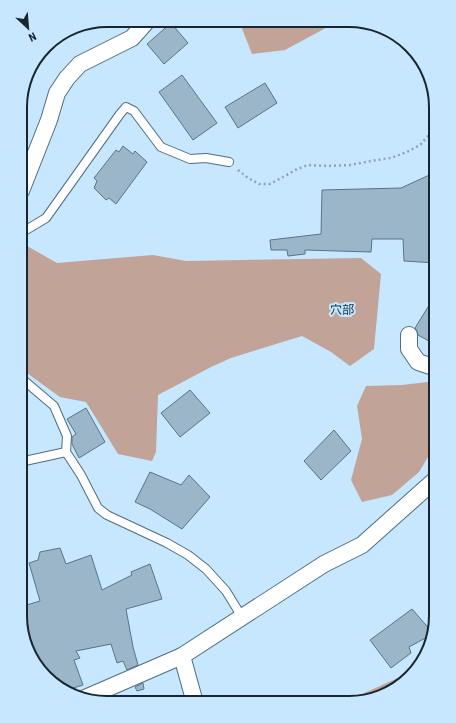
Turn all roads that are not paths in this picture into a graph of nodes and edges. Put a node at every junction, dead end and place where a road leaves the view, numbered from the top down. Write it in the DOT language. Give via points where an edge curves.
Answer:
graph roads {
  1 [pos="142,27"];
  2 [pos="229,162"];
  3 [pos="27,175"];
  4 [pos="27,230"];
  5 [pos="409,335"];
  6 [pos="429,366"];
  7 [pos="27,383"];
  8 [pos="66,452"];
  9 [pos="27,460"];
  10 [pos="429,485"];
  11 [pos="242,617"];
  12 [pos="182,656"];
  13 [pos="94,694"];
  14 [pos="193,696"];
  1 -- 3 [label="street" via="132,38 80,64 67,78 57,93"];
  2 -- 4 [label="lane" via="206,158 190,159 161,147 134,111 126,107 46,218"];
  5 -- 6 [label="street" via="409,349 418,362"];
  7 -- 8 [label="lane" via="54,406 67,436"];
  8 -- 9 [label="lane"];
  8 -- 11 [label="lane" via="98,508 107,515 167,543 206,569 226,591"];
  10 -- 11 [label="street" via="362,545 324,564"];
  11 -- 12 [label="street"];
  12 -- 13 [label="street"];
  12 -- 14 [label="street"];
}
